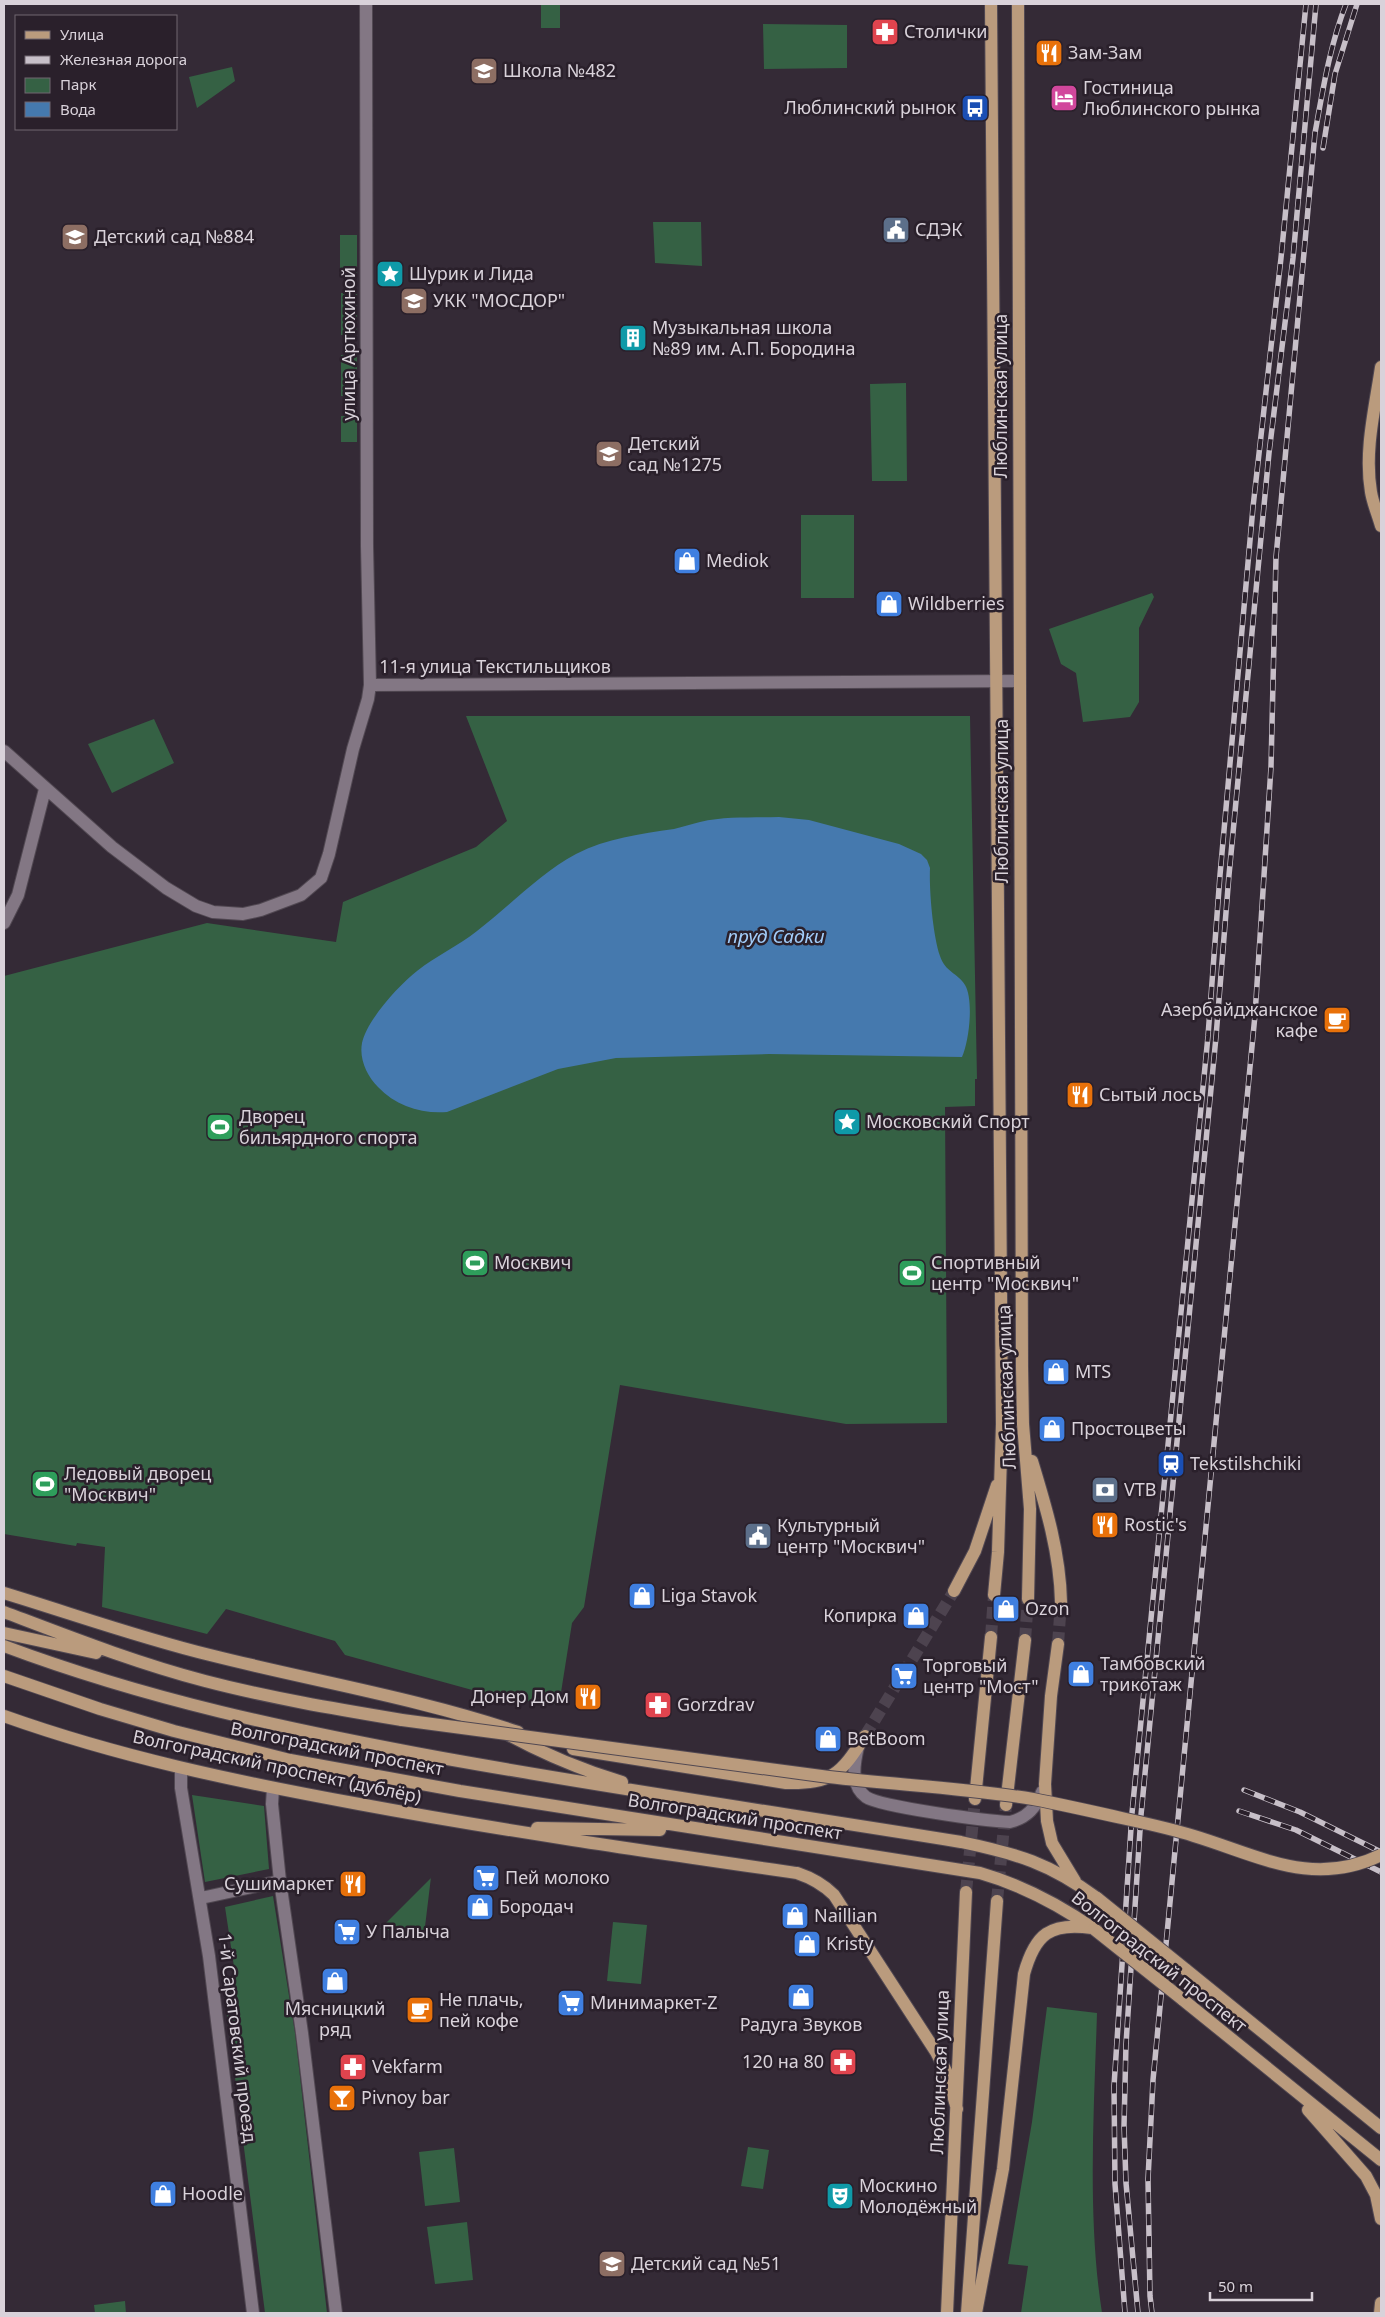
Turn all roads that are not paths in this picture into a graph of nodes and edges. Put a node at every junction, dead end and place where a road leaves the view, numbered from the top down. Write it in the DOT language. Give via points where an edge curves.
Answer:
graph roads {
  1 [pos="366,4"];
  2 [pos="991,4"];
  3 [pos="1018,4"];
  4 [pos="1381,367"];
  5 [pos="1381,526"];
  6 [pos="1019,680"];
  7 [pos="996,682"];
  8 [pos="370,685"];
  9 [pos="4,750"];
  10 [pos="45,789"];
  11 [pos="4,923"];
  12 [pos="1025,1437"];
  13 [pos="1000,1472"];
  14 [pos="954,1591"];
  15 [pos="4,1593"];
  16 [pos="994,1595"];
  17 [pos="1028,1599"];
  18 [pos="1061,1602"];
  19 [pos="4,1612"];
  20 [pos="4,1633"];
  21 [pos="991,1637"];
  22 [pos="1025,1640"];
  23 [pos="1058,1644"];
  24 [pos="4,1646"];
  25 [pos="150,1665"];
  26 [pos="4,1676"];
  27 [pos="4,1716"];
  28 [pos="480,1720"];
  29 [pos="861,1742"];
  30 [pos="181,1768"];
  31 [pos="1046,1784"];
  32 [pos="273,1788"];
  33 [pos="672,1797"];
  34 [pos="975,1799"];
  35 [pos="1006,1805"];
  36 [pos="487,1828"];
  37 [pos="704,1830"];
  38 [pos="1381,1855"];
  39 [pos="280,1881"];
  40 [pos="1076,1883"];
  41 [pos="966,1892"];
  42 [pos="200,1898"];
  43 [pos="997,1901"];
  44 [pos="1094,1929"];
  45 [pos="1280,2078"];
  46 [pos="957,2109"];
  47 [pos="1381,2128"];
  48 [pos="1381,2160"];
  49 [pos="1381,2219"];
  50 [pos="1381,2303"];
  51 [pos="253,2313"];
  52 [pos="336,2313"];
  53 [pos="947,2313"];
  54 [pos="967,2313"];
  55 [pos="976,2313"];
  56 [pos="1380,2313"];
  1 -- 8 [label="street, улица Артюхиной" via="366,546"];
  2 -- 7 [label="main road, Люблинская улица"];
  3 -- 6 [label="main road, Люблинская улица"];
  4 -- 5 [label="main road" via="1368,465 1371,492"];
  6 -- 7 [label="street, 11-я улица Текстильщиков"];
  6 -- 12 [label="main road, Люблинская улица"];
  7 -- 8 [label="street, 11-я улица Текстильщиков"];
  7 -- 13 [label="main road, Люблинская улица"];
  8 -- 10 [label="street, 11-я улица Текстильщиков" via="321,878 301,895 261,910 226,914 196,906 166,888 112,847"];
  9 -- 10 [label="street, 11-я улица Текстильщиков"];
  10 -- 11 [label="street" via="18,895"];
  12 -- 17 [label="main road, Люблинская улица" via="1030,1509"];
  12 -- 18 [label="main road" via="1055,1543"];
  13 -- 14 [label="main road" via="975,1551"];
  13 -- 16 [label="main road, Люблинская улица"];
  15 -- 28 [label="main road" via="111,1629 412,1700"];
  19 -- 25 [label="main road"];
  20 -- 25 [label="main road"];
  21 -- 34 [label="main road"];
  22 -- 35 [label="main road"];
  23 -- 31 [label="main road" via="1051,1696"];
  24 -- 33 [label="main road, Волгоградский проспект" via="230,1716 376,1746"];
  25 -- 38 [label="main road, bridge" via="311,1705 402,1720 1032,1799 1193,1836 1293,1868 1343,1867"];
  26 -- 37 [label="main road, Волгоградский проспект" via="174,1731 290,1760"];
  27 -- 30 [label="main road, Волгоградский проспект (дублёр)"];
  28 -- 29 [label="main road" via="563,1747 786,1784 812,1784 828,1779"];
  28 -- 33 [label="main road" via="542,1753 586,1771"];
  29 -- 31 [label="street" via="854,1778 866,1796 888,1804 1010,1822 1034,1809"];
  30 -- 32 [label="main road, Волгоградский проспект (дублёр)"];
  30 -- 42 [label="street, 1-й Саратовский проезд" via="181,1788"];
  31 -- 40 [label="main road" via="1049,1835"];
  32 -- 36 [label="main road, Волгоградский проспект (дублёр)"];
  32 -- 39 [label="street"];
  33 -- 40 [label="main road, Волгоградский проспект" via="1008,1852 1037,1862"];
  36 -- 37 [label="main road, Волгоградский проспект (дублёр)"];
  36 -- 46 [label="main road, Волгоградский проспект (дублёр)" via="797,1873 818,1882 834,1895 936,2052 946,2071"];
  37 -- 44 [label="main road, Волгоградский проспект" via="980,1873 1047,1899"];
  39 -- 42 [label="street"];
  39 -- 52 [label="street"];
  40 -- 47 [label="main road, Волгоградский проспект, bridge"];
  41 -- 46 [label="main road, Люблинская улица"];
  42 -- 51 [label="street, 1-й Саратовский проезд"];
  43 -- 54 [label="main road"];
  44 -- 45 [label="main road, Волгоградский проспект, bridge"];
  44 -- 55 [label="main road" via="1064,1926 1051,1930 1040,1938 1028,1958 1003,2169"];
  45 -- 48 [label="main road, Волгоградский проспект"];
  45 -- 49 [label="main road" via="1366,2176 1376,2195"];
  46 -- 53 [label="main road, Люблинская улица"];
  50 -- 56 [label="main road"];
}
